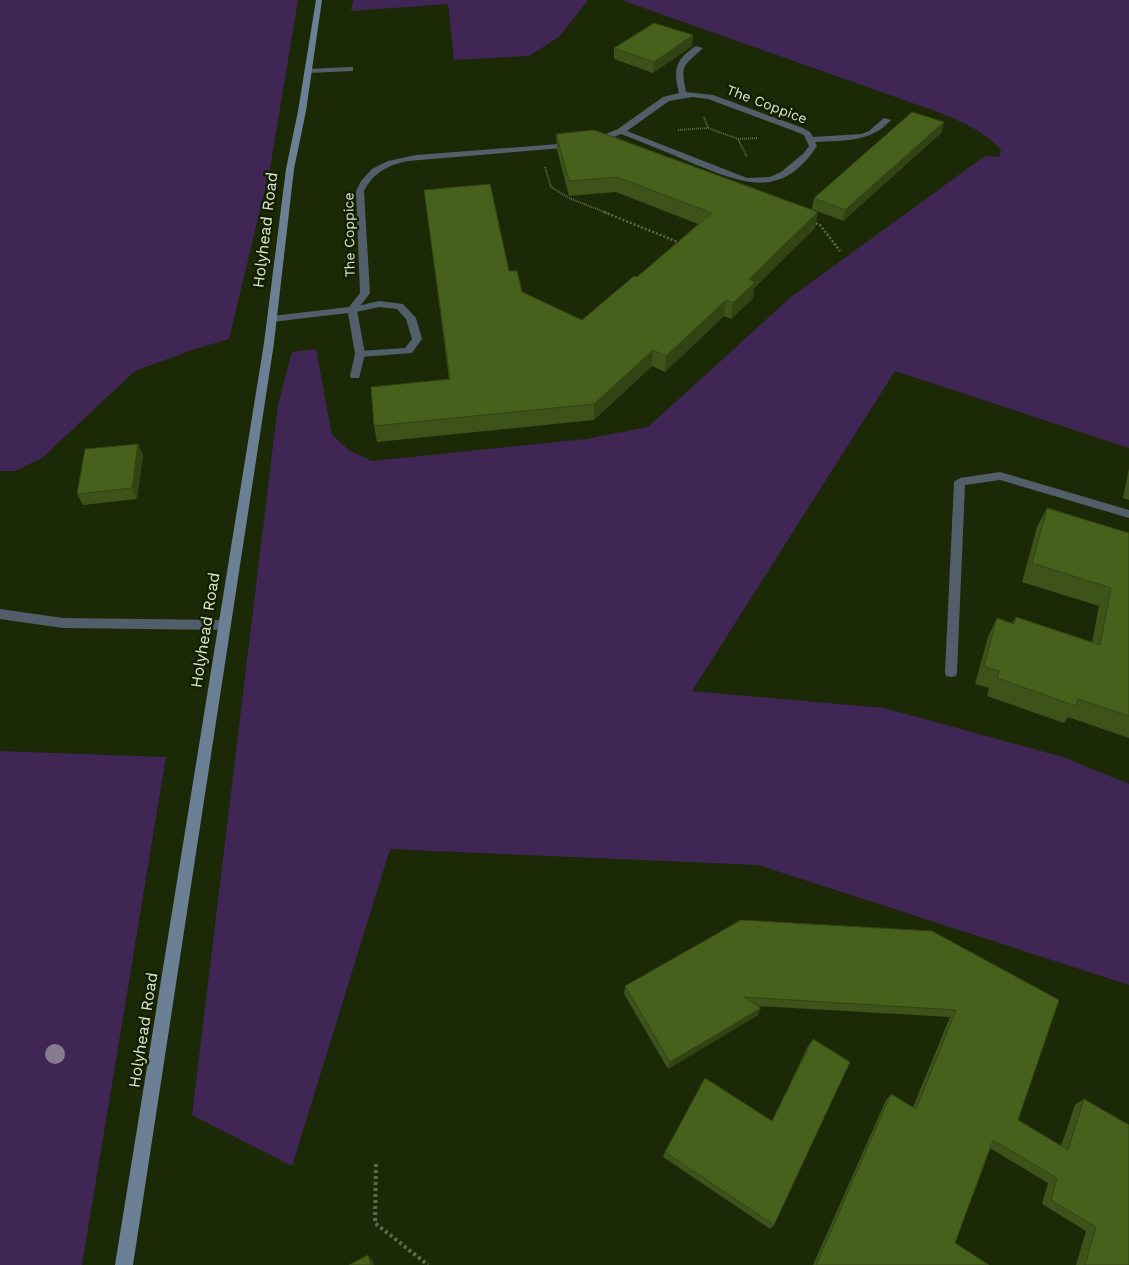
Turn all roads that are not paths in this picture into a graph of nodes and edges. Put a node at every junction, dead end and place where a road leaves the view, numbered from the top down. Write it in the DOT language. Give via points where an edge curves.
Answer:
graph roads {
  1 [pos="319,0"];
  2 [pos="699,48"];
  3 [pos="350,68"];
  4 [pos="308,71"];
  5 [pos="683,94"];
  6 [pos="887,120"];
  7 [pos="621,132"];
  8 [pos="811,140"];
  9 [pos="352,310"];
  10 [pos="272,319"];
  11 [pos="360,354"];
  12 [pos="355,376"];
  13 [pos="1129,514"];
  14 [pos="0,614"];
  15 [pos="224,625"];
  16 [pos="951,672"];
  17 [pos="124,1265"];
  1 -- 4 [label="main road, Holyhead Road"];
  2 -- 5 [label="street" via="681,62 678,70"];
  3 -- 4 [label="street"];
  4 -- 10 [label="main road, Holyhead Road" via="290,169"];
  5 -- 7 [label="street, The Coppice" via="666,99"];
  5 -- 8 [label="street, The Coppice" via="710,97 785,123"];
  6 -- 8 [label="street" via="872,133 862,136"];
  7 -- 8 [label="street, The Coppice" via="725,173 759,181 784,174 807,155 813,146"];
  7 -- 9 [label="street, The Coppice" via="585,143 416,156 384,165 368,176 360,190 365,293"];
  9 -- 10 [label="street"];
  9 -- 11 [label="street"];
  9 -- 11 [label="street" via="379,304 400,306 411,318 417,339 408,352"];
  10 -- 15 [label="main road, Holyhead Road"];
  11 -- 12 [label="street"];
  13 -- 16 [label="street" via="1000,476 960,482"];
  14 -- 15 [label="street" via="63,623"];
  15 -- 17 [label="main road, Holyhead Road"];
}
